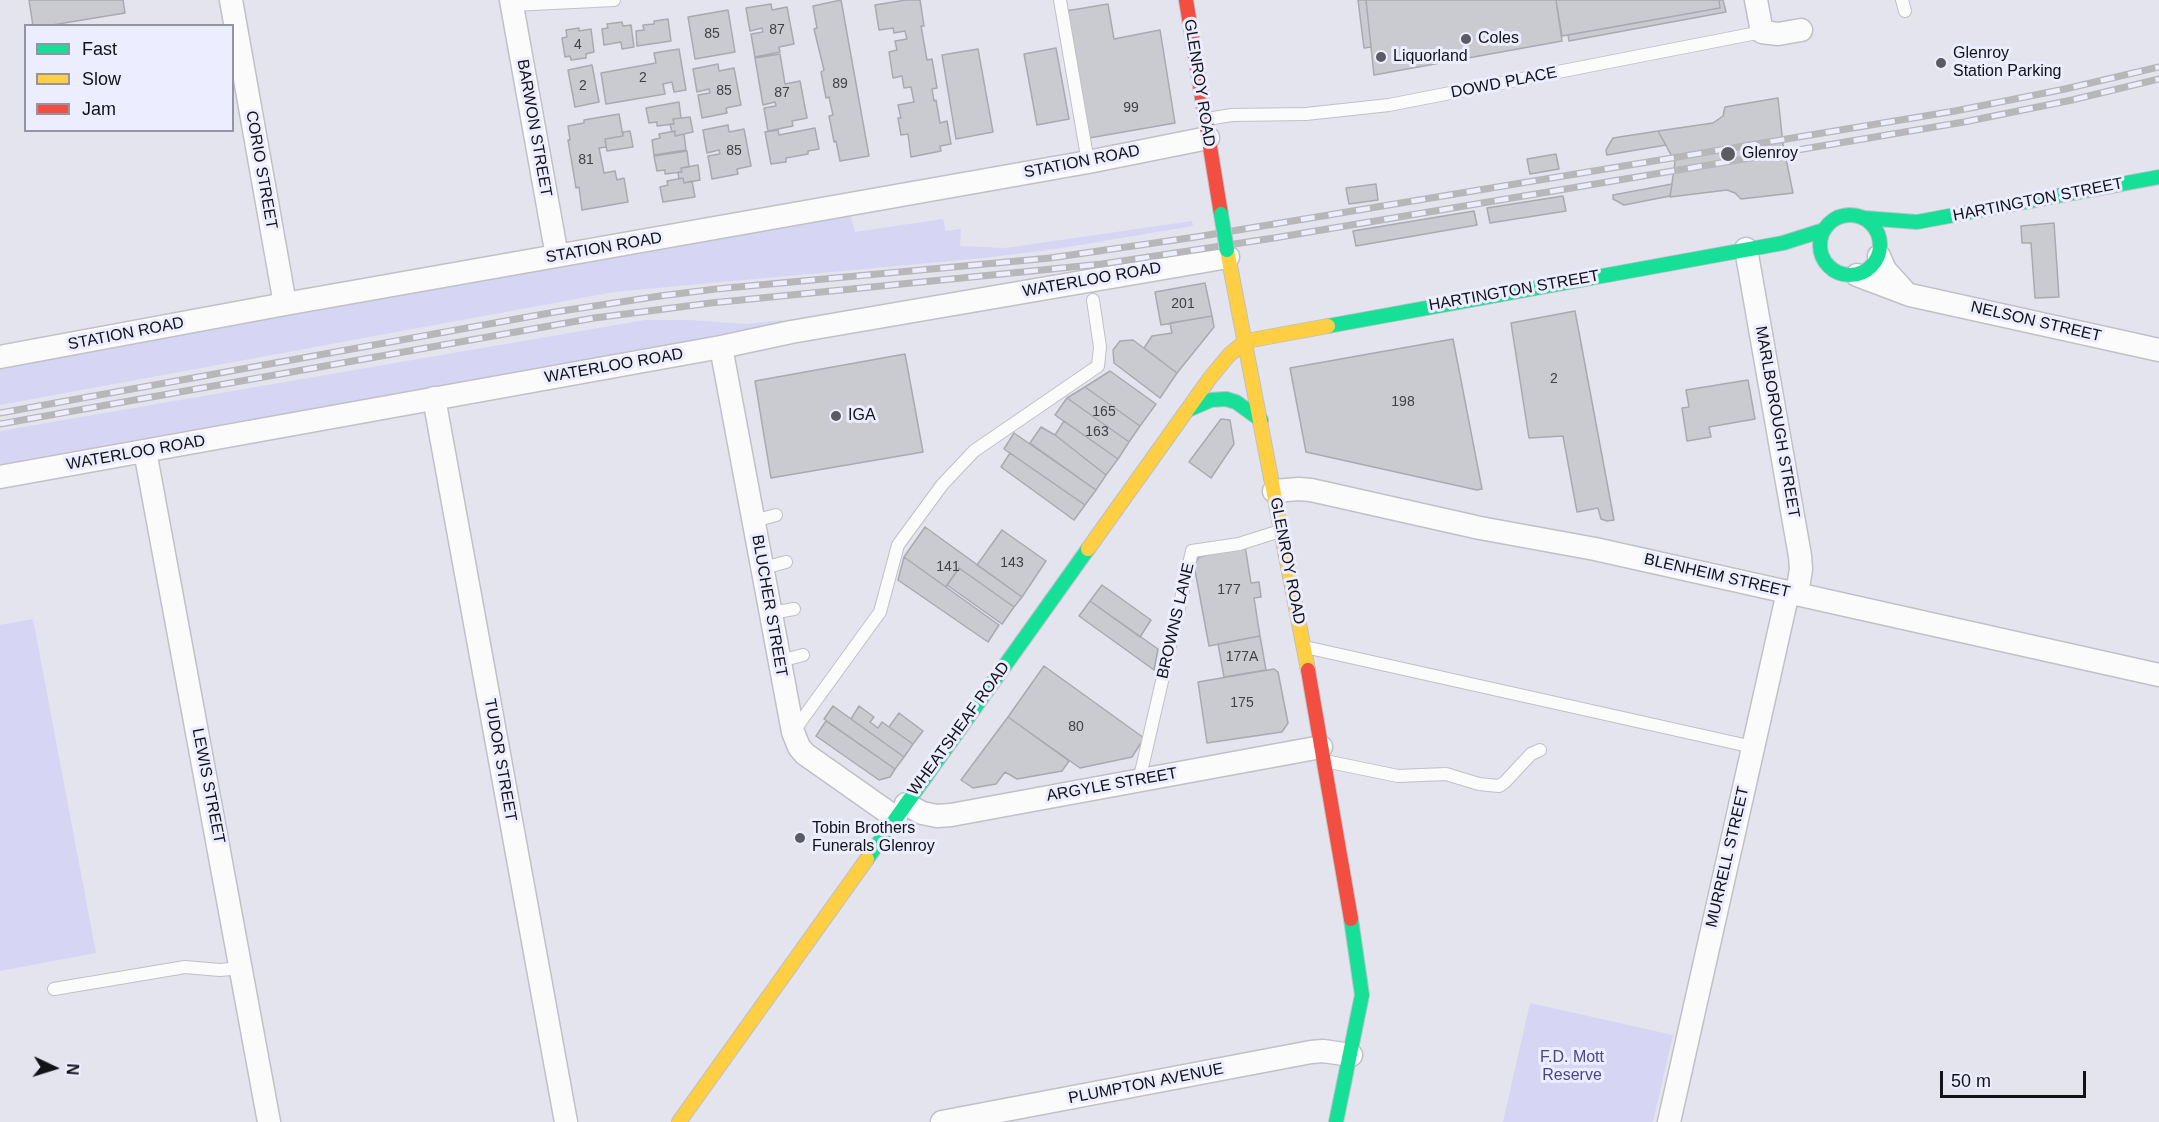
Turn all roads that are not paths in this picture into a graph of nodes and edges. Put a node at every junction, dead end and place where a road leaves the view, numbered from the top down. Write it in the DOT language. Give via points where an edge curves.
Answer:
graph roads {
  1 [pos="231,0"];
  2 [pos="614,0"];
  3 [pos="1060,0"];
  4 [pos="1186,0"];
  5 [pos="1756,0"];
  6 [pos="512,2"];
  7 [pos="1801,30"];
  8 [pos="1762,32"];
  9 [pos="1206,129"];
  10 [pos="1088,162"];
  11 [pos="2159,177"];
  12 [pos="1864,218"];
  13 [pos="1917,222"];
  14 [pos="1824,230"];
  15 [pos="1784,243"];
  16 [pos="1746,249"];
  17 [pos="1880,252"];
  18 [pos="1227,253"];
  19 [pos="557,256"];
  20 [pos="1823,258"];
  21 [pos="1857,275"];
  22 [pos="1914,296"];
  23 [pos="1093,300"];
  24 [pos="285,304"];
  25 [pos="1246,341"];
  26 [pos="721,347"];
  27 [pos="2159,350"];
  28 [pos="0,357"];
  29 [pos="434,398"];
  30 [pos="1188,410"];
  31 [pos="1261,420"];
  32 [pos="145,451"];
  33 [pos="0,477"];
  34 [pos="1274,491"];
  35 [pos="776,515"];
  36 [pos="754,520"];
  37 [pos="1281,530"];
  38 [pos="786,562"];
  39 [pos="763,568"];
  40 [pos="1793,593"];
  41 [pos="794,609"];
  42 [pos="771,613"];
  43 [pos="1304,646"];
  44 [pos="803,655"];
  45 [pos="780,661"];
  46 [pos="2159,675"];
  47 [pos="793,732"];
  48 [pos="1753,747"];
  49 [pos="1540,750"];
  50 [pos="1322,754"];
  51 [pos="1139,781"];
  52 [pos="901,811"];
  53 [pos="242,968"];
  54 [pos="54,989"];
  55 [pos="1351,1055"];
  56 [pos="1040,1113"];
  57 [pos="269,1122"];
  58 [pos="566,1122"];
  59 [pos="679,1122"];
  60 [pos="942,1122"];
  61 [pos="1336,1122"];
  62 [pos="1669,1122"];
  1 -- 24 [label="street, CORIO STREET"];
  2 -- 6 [label="lane"];
  3 -- 10 [label="lane"];
  4 -- 9 [label="street, GLENROY ROAD"];
  5 -- 8 [label="street"];
  6 -- 19 [label="street, BARWON STREET"];
  7 -- 8 [label="street, DOWD PLACE"];
  8 -- 9 [label="lane, DOWD PLACE" via="1389,105 1232,115"];
  9 -- 10 [label="street, STATION ROAD"];
  9 -- 18 [label="street, GLENROY ROAD, bridge"];
  10 -- 19 [label="street, STATION ROAD"];
  11 -- 13 [label="street, HARTINGTON STREET"];
  12 -- 13 [label="street, HARTINGTON STREET"];
  12 -- 14 [label="street" via="1846,215"];
  12 -- 17 [label="street" via="1877,231"];
  13 -- 17 [label="street, HARTINGTON STREET" via="1885,240"];
  14 -- 15 [label="street, HARTINGTON STREET"];
  14 -- 20 [label="street"];
  15 -- 16 [label="street, HARTINGTON STREET"];
  15 -- 20 [label="street, HARTINGTON STREET"];
  16 -- 25 [label="street, HARTINGTON STREET"];
  16 -- 40 [label="street, MARLBOROUGH STREET" via="1800,556 1801,569"];
  17 -- 21 [label="street" via="1874,265"];
  17 -- 22 [label="street, NELSON STREET" via="1886,270 1902,290"];
  18 -- 25 [label="street, GLENROY ROAD"];
  18 -- 26 [label="street, WATERLOO ROAD"];
  19 -- 24 [label="street, STATION ROAD"];
  20 -- 21 [label="street" via="1837,272"];
  21 -- 22 [label="street, NELSON STREET"];
  22 -- 27 [label="street, NELSON STREET"];
  23 -- 47 [label="lane" via="1100,347 1098,366 974,451 942,485 898,545 880,612"];
  24 -- 28 [label="street, STATION ROAD"];
  25 -- 30 [label="street, WHEATSHEAF ROAD" via="1228,355"];
  25 -- 31 [label="street, GLENROY ROAD"];
  26 -- 29 [label="street, WATERLOO ROAD"];
  26 -- 36 [label="street, BLUCHER STREET"];
  29 -- 32 [label="street, WATERLOO ROAD"];
  29 -- 58 [label="street, TUDOR STREET"];
  30 -- 31 [label="street" via="1211,400 1226,399"];
  30 -- 52 [label="street, WHEATSHEAF ROAD"];
  31 -- 34 [label="street, GLENROY ROAD"];
  32 -- 33 [label="street, WATERLOO ROAD"];
  32 -- 53 [label="street, LEWIS STREET"];
  34 -- 37 [label="street, GLENROY ROAD"];
  34 -- 40 [label="street, BLENHEIM STREET" via="1311,490"];
  35 -- 36 [label="lane"];
  36 -- 39 [label="street, BLUCHER STREET"];
  37 -- 43 [label="street, GLENROY ROAD"];
  37 -- 51 [label="lane, BROWNS LANE" via="1239,544 1192,552"];
  38 -- 39 [label="lane"];
  39 -- 42 [label="street, BLUCHER STREET"];
  40 -- 46 [label="street, BLENHEIM STREET"];
  40 -- 48 [label="street, MURRELL STREET"];
  41 -- 42 [label="lane"];
  42 -- 45 [label="street, BLUCHER STREET"];
  43 -- 48 [label="lane"];
  43 -- 50 [label="street, GLENROY ROAD"];
  44 -- 45 [label="lane"];
  45 -- 47 [label="street, BLUCHER STREET"];
  47 -- 52 [label="street, BLUCHER STREET" via="806,754"];
  48 -- 62 [label="street, MURRELL STREET"];
  49 -- 50 [label="lane" via="1499,786 1446,774 1398,776"];
  50 -- 51 [label="street, ARGYLE STREET"];
  50 -- 55 [label="street, GLENROY ROAD" via="1360,974 1362,995"];
  51 -- 52 [label="street, ARGYLE STREET" via="951,815"];
  52 -- 59 [label="street, WHEATSHEAF ROAD"];
  53 -- 54 [label="lane" via="185,967"];
  53 -- 57 [label="street, LEWIS STREET"];
  55 -- 56 [label="street, PLUMPTON AVENUE" via="1311,1053"];
  55 -- 61 [label="street, GLENROY ROAD"];
  56 -- 60 [label="street, PLUMPTON AVENUE"];
}
